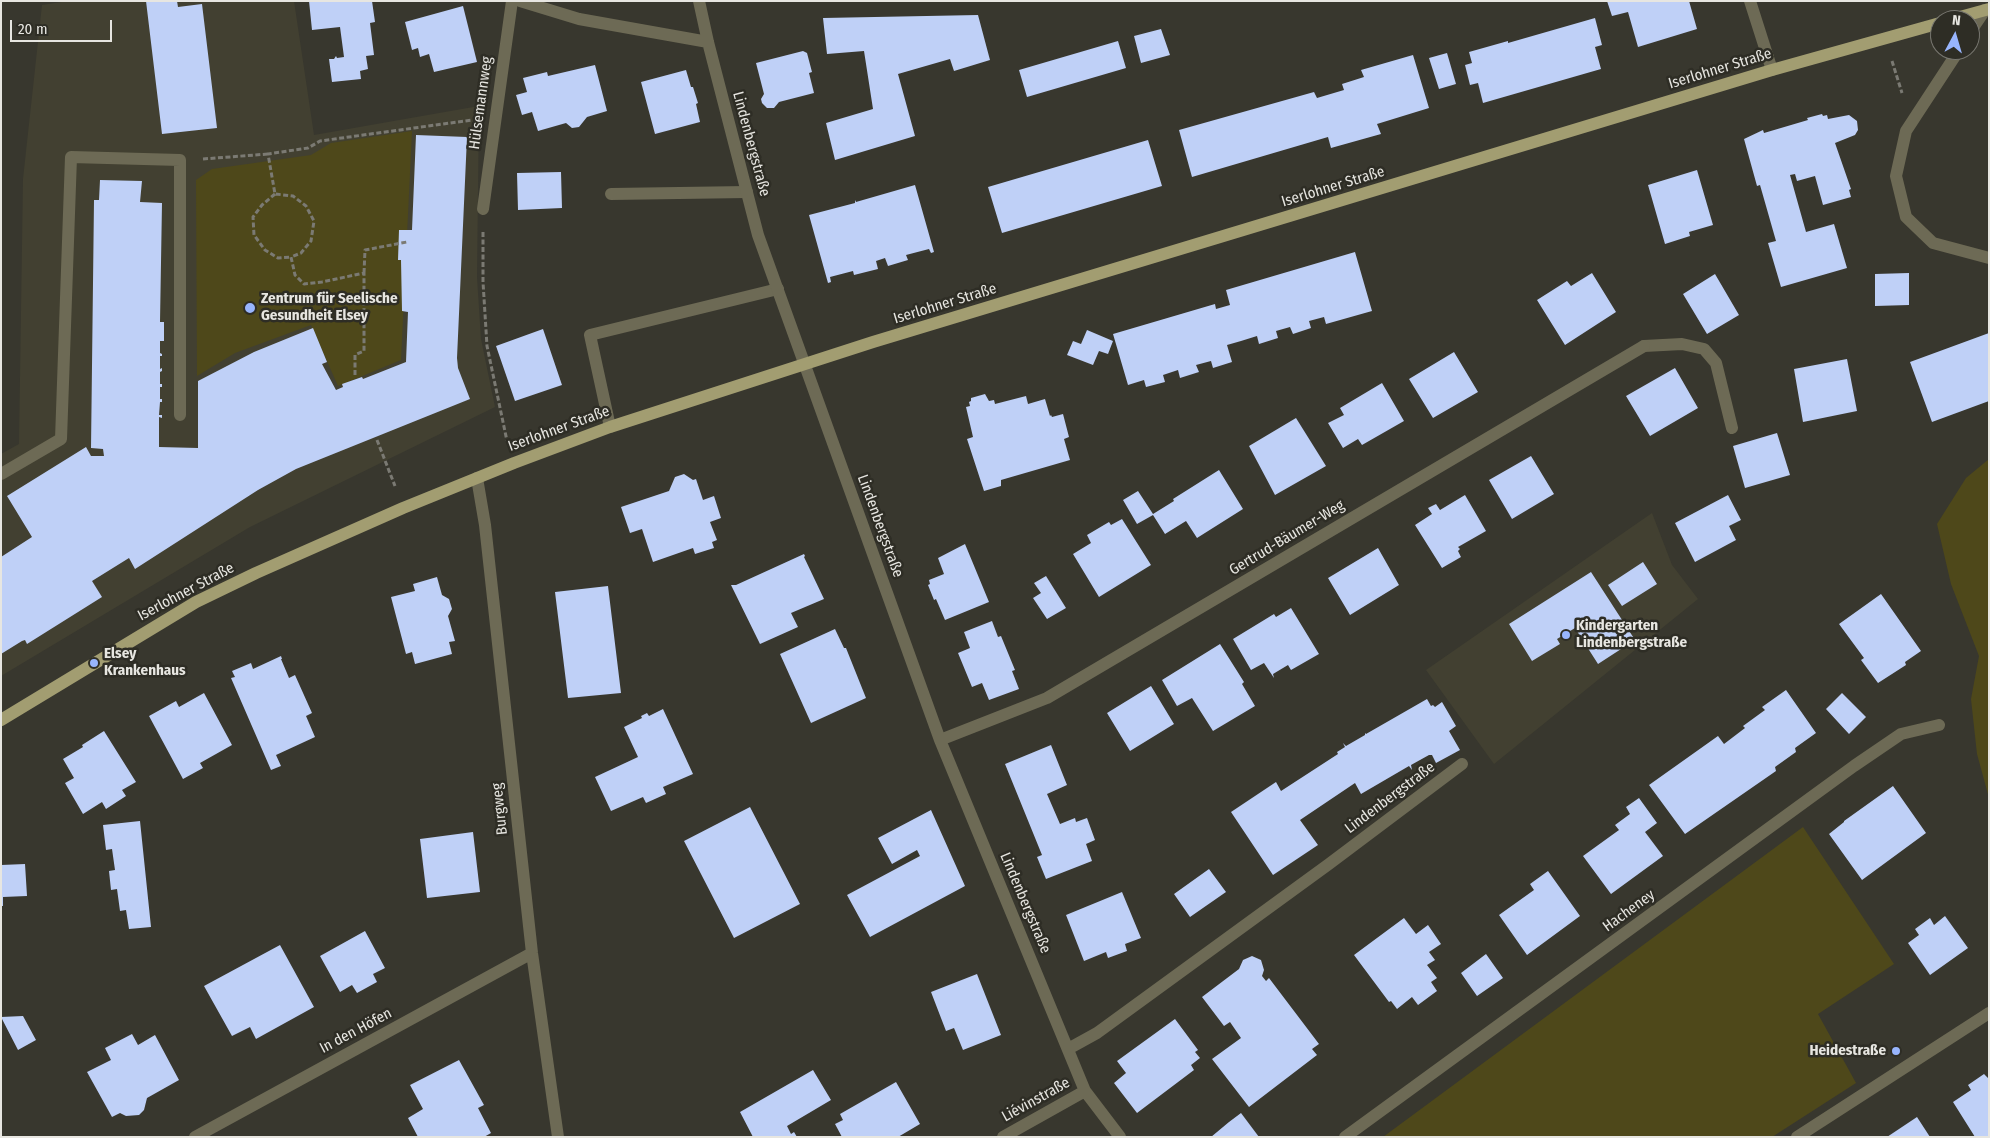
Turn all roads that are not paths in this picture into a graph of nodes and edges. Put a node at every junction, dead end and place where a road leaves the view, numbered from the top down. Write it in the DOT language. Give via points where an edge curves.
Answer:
graph roads {
  1 [pos="512,1"];
  2 [pos="520,1"];
  3 [pos="699,1"];
  4 [pos="1750,1"];
  5 [pos="1930,26"];
  6 [pos="708,42"];
  7 [pos="1952,60"];
  8 [pos="1772,70"];
  9 [pos="747,192"];
  10 [pos="611,194"];
  11 [pos="483,209"];
  12 [pos="1989,258"];
  13 [pos="778,289"];
  14 [pos="804,364"];
  15 [pos="180,415"];
  16 [pos="610,428"];
  17 [pos="1732,428"];
  18 [pos="1,474"];
  19 [pos="477,478"];
  20 [pos="1,720"];
  21 [pos="1938,725"];
  22 [pos="940,740"];
  23 [pos="1462,764"];
  24 [pos="532,954"];
  25 [pos="1989,1013"];
  26 [pos="1068,1049"];
  27 [pos="1085,1091"];
  28 [pos="195,1137"];
  29 [pos="558,1137"];
  30 [pos="1003,1137"];
  31 [pos="1120,1137"];
  32 [pos="1345,1137"];
  33 [pos="1797,1137"];
  1 -- 11 [label="street, Hülsemannweg"];
  2 -- 6 [label="street" via="579,19"];
  3 -- 6 [label="street, Lindenbergstraße"];
  4 -- 8 [label="street"];
  5 -- 8 [label="main road, Iserlohner Straße"];
  6 -- 9 [label="street, Lindenbergstraße"];
  7 -- 12 [label="street" via="1906,131 1896,176 1906,217 1933,243"];
  8 -- 14 [label="main road, Iserlohner Straße"];
  9 -- 10 [label="street"];
  9 -- 13 [label="street, Lindenbergstraße" via="758,235"];
  13 -- 14 [label="street, Lindenbergstraße"];
  13 -- 16 [label="street" via="590,335"];
  14 -- 16 [label="main road, Iserlohner Straße"];
  14 -- 22 [label="street, Lindenbergstraße"];
  15 -- 18 [label="street" via="180,160 71,157 61,439"];
  16 -- 19 [label="main road, Iserlohner Straße"];
  17 -- 22 [label="street, Gertrud-Bäumer-Weg" via="1716,364 1704,349 1682,344 1644,346 1047,698"];
  19 -- 20 [label="main road, Iserlohner Straße" via="196,602"];
  19 -- 24 [label="street, Burgweg" via="486,534"];
  21 -- 32 [label="street, Hacheney" via="1901,734 1854,766"];
  22 -- 26 [label="street, Lindenbergstraße"];
  23 -- 26 [label="street, Lindenbergstraße" via="1097,1033"];
  24 -- 28 [label="street, In den Höfen"];
  24 -- 29 [label="street, Burgweg"];
  25 -- 33 [label="street"];
  26 -- 27 [label="street, Lindenbergstraße"];
  27 -- 30 [label="street, Liévinstraße"];
  27 -- 31 [label="street, Lindenbergstraße"];
}
